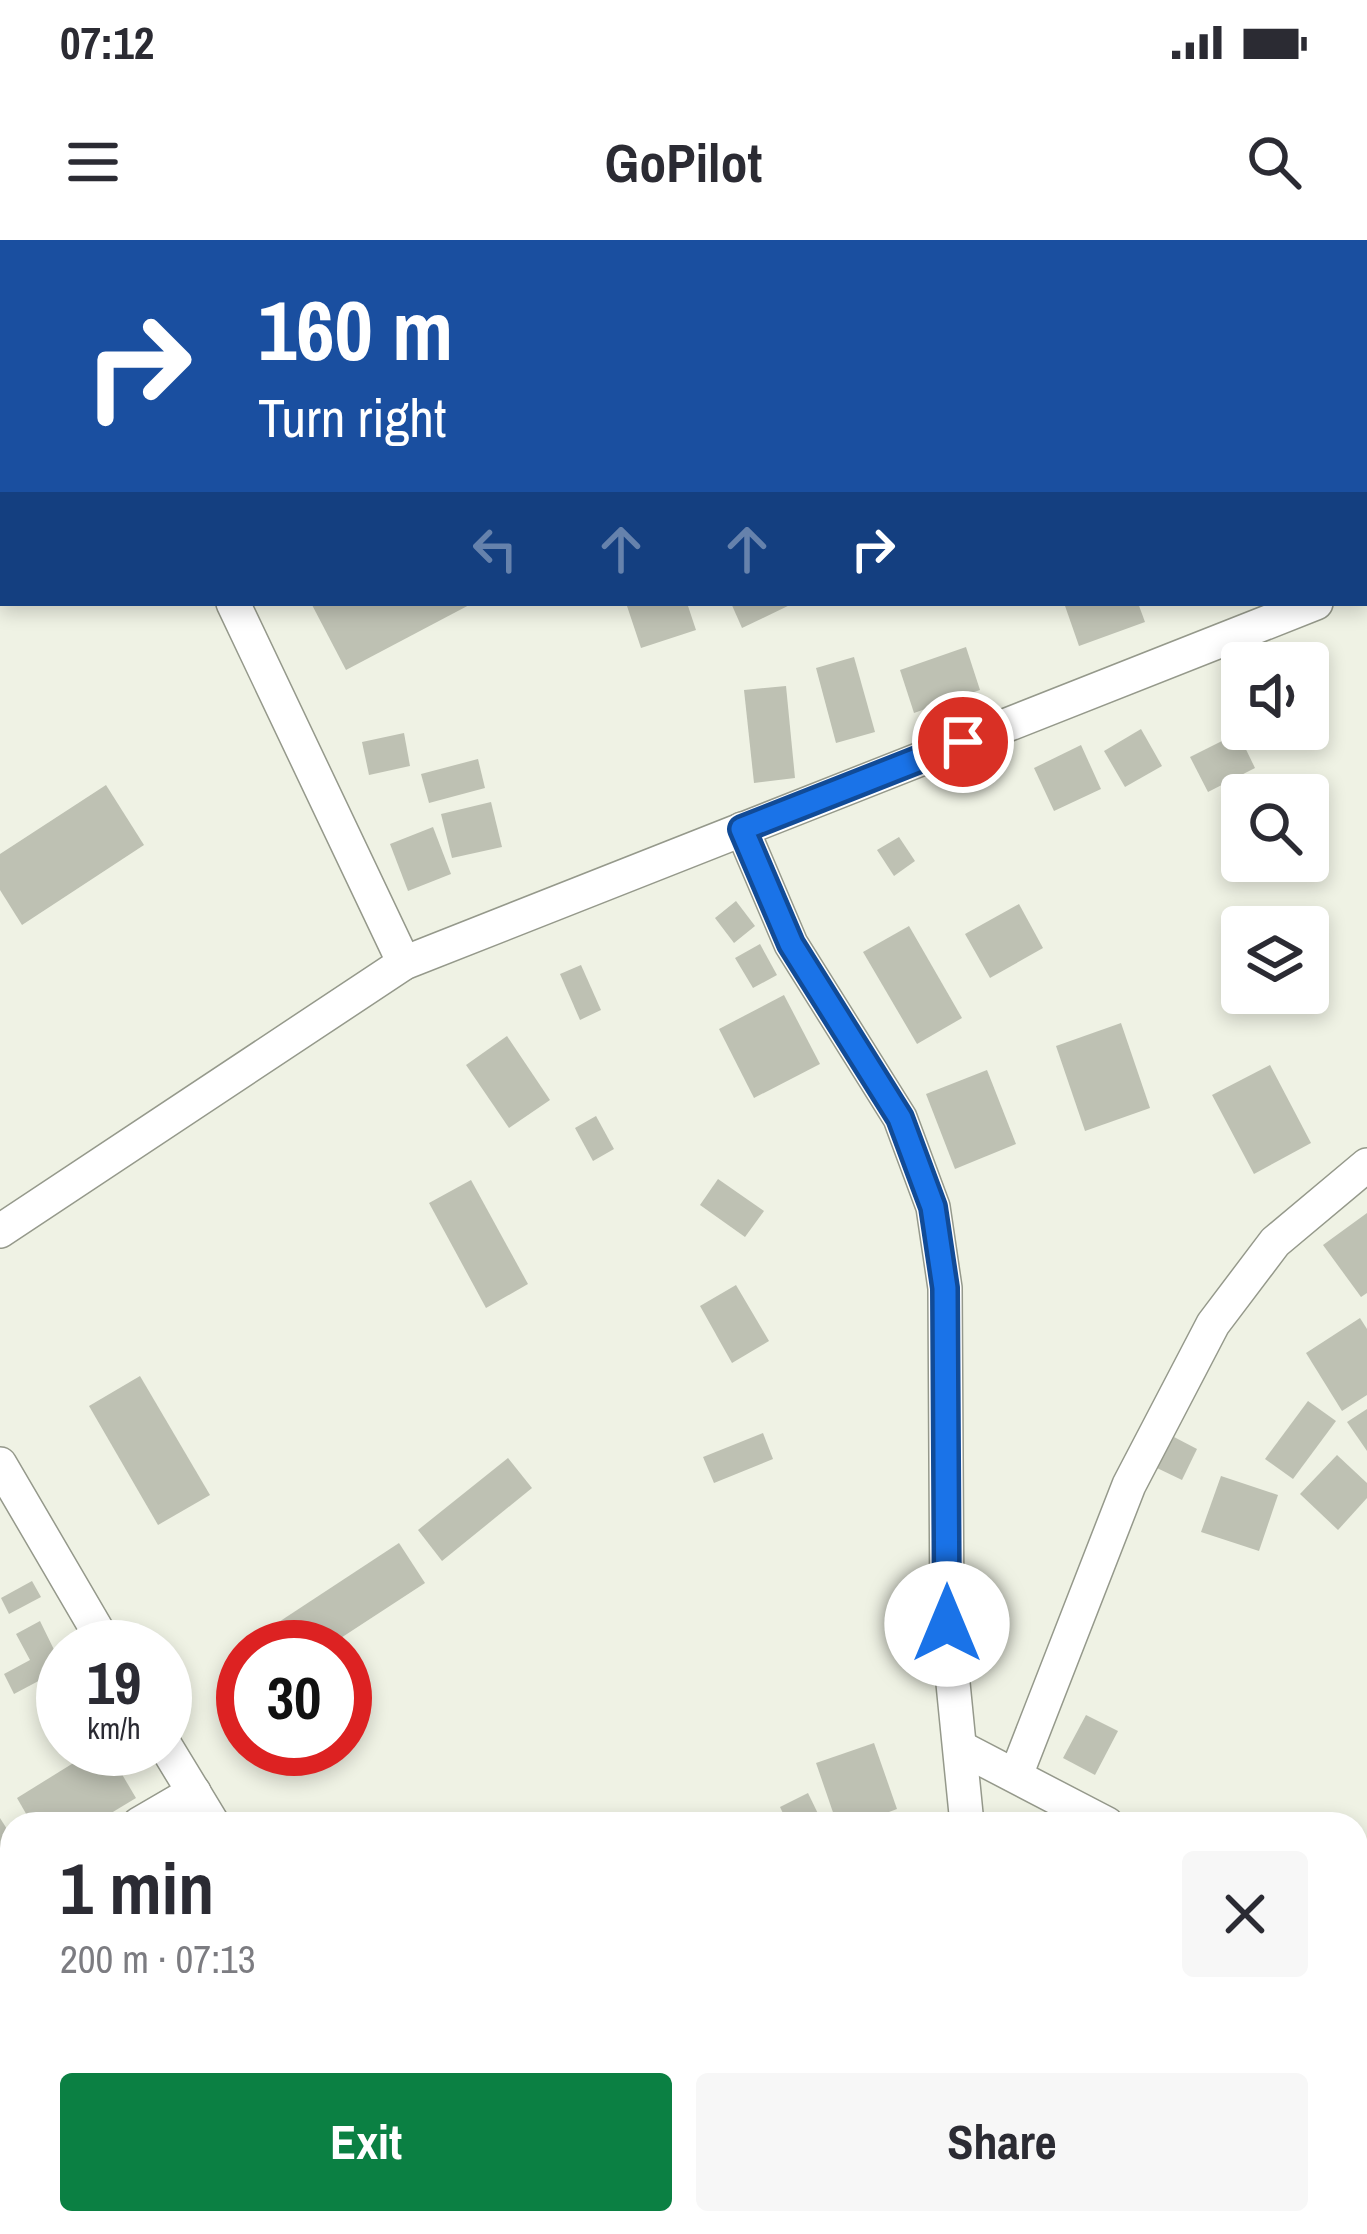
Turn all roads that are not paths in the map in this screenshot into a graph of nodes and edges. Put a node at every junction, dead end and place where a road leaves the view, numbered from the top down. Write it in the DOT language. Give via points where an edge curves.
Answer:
graph roads {
  1 [pos="234,606"];
  2 [pos="1308,606"];
  3 [pos="742,829"];
  4 [pos="404,963"];
  5 [pos="1367,1165"];
  6 [pos="0,1231"];
  7 [pos="0,1464"];
  8 [pos="91,1620"];
  9 [pos="963,1749"];
  10 [pos="1016,1775"];
  11 [pos="184,1776"];
  12 [pos="194,1792"];
  13 [pos="160,1812"];
  14 [pos="206,1812"];
  15 [pos="966,1812"];
  16 [pos="1085,1812"];
  1 -- 4 [label="street"];
  2 -- 3 [label="street"];
  3 -- 4 [label="street"];
  3 -- 9 [label="street" via="791,944 900,1118 933,1207 945,1288 947,1624"];
  4 -- 6 [label="street"];
  5 -- 10 [label="street" via="1275,1242 1213,1324 1129,1485"];
  7 -- 8 [label="street"];
  9 -- 10 [label="street"];
  9 -- 15 [label="street"];
  10 -- 16 [label="street"];
  11 -- 12 [label="street"];
  12 -- 13 [label="street"];
  12 -- 14 [label="street"];
}
